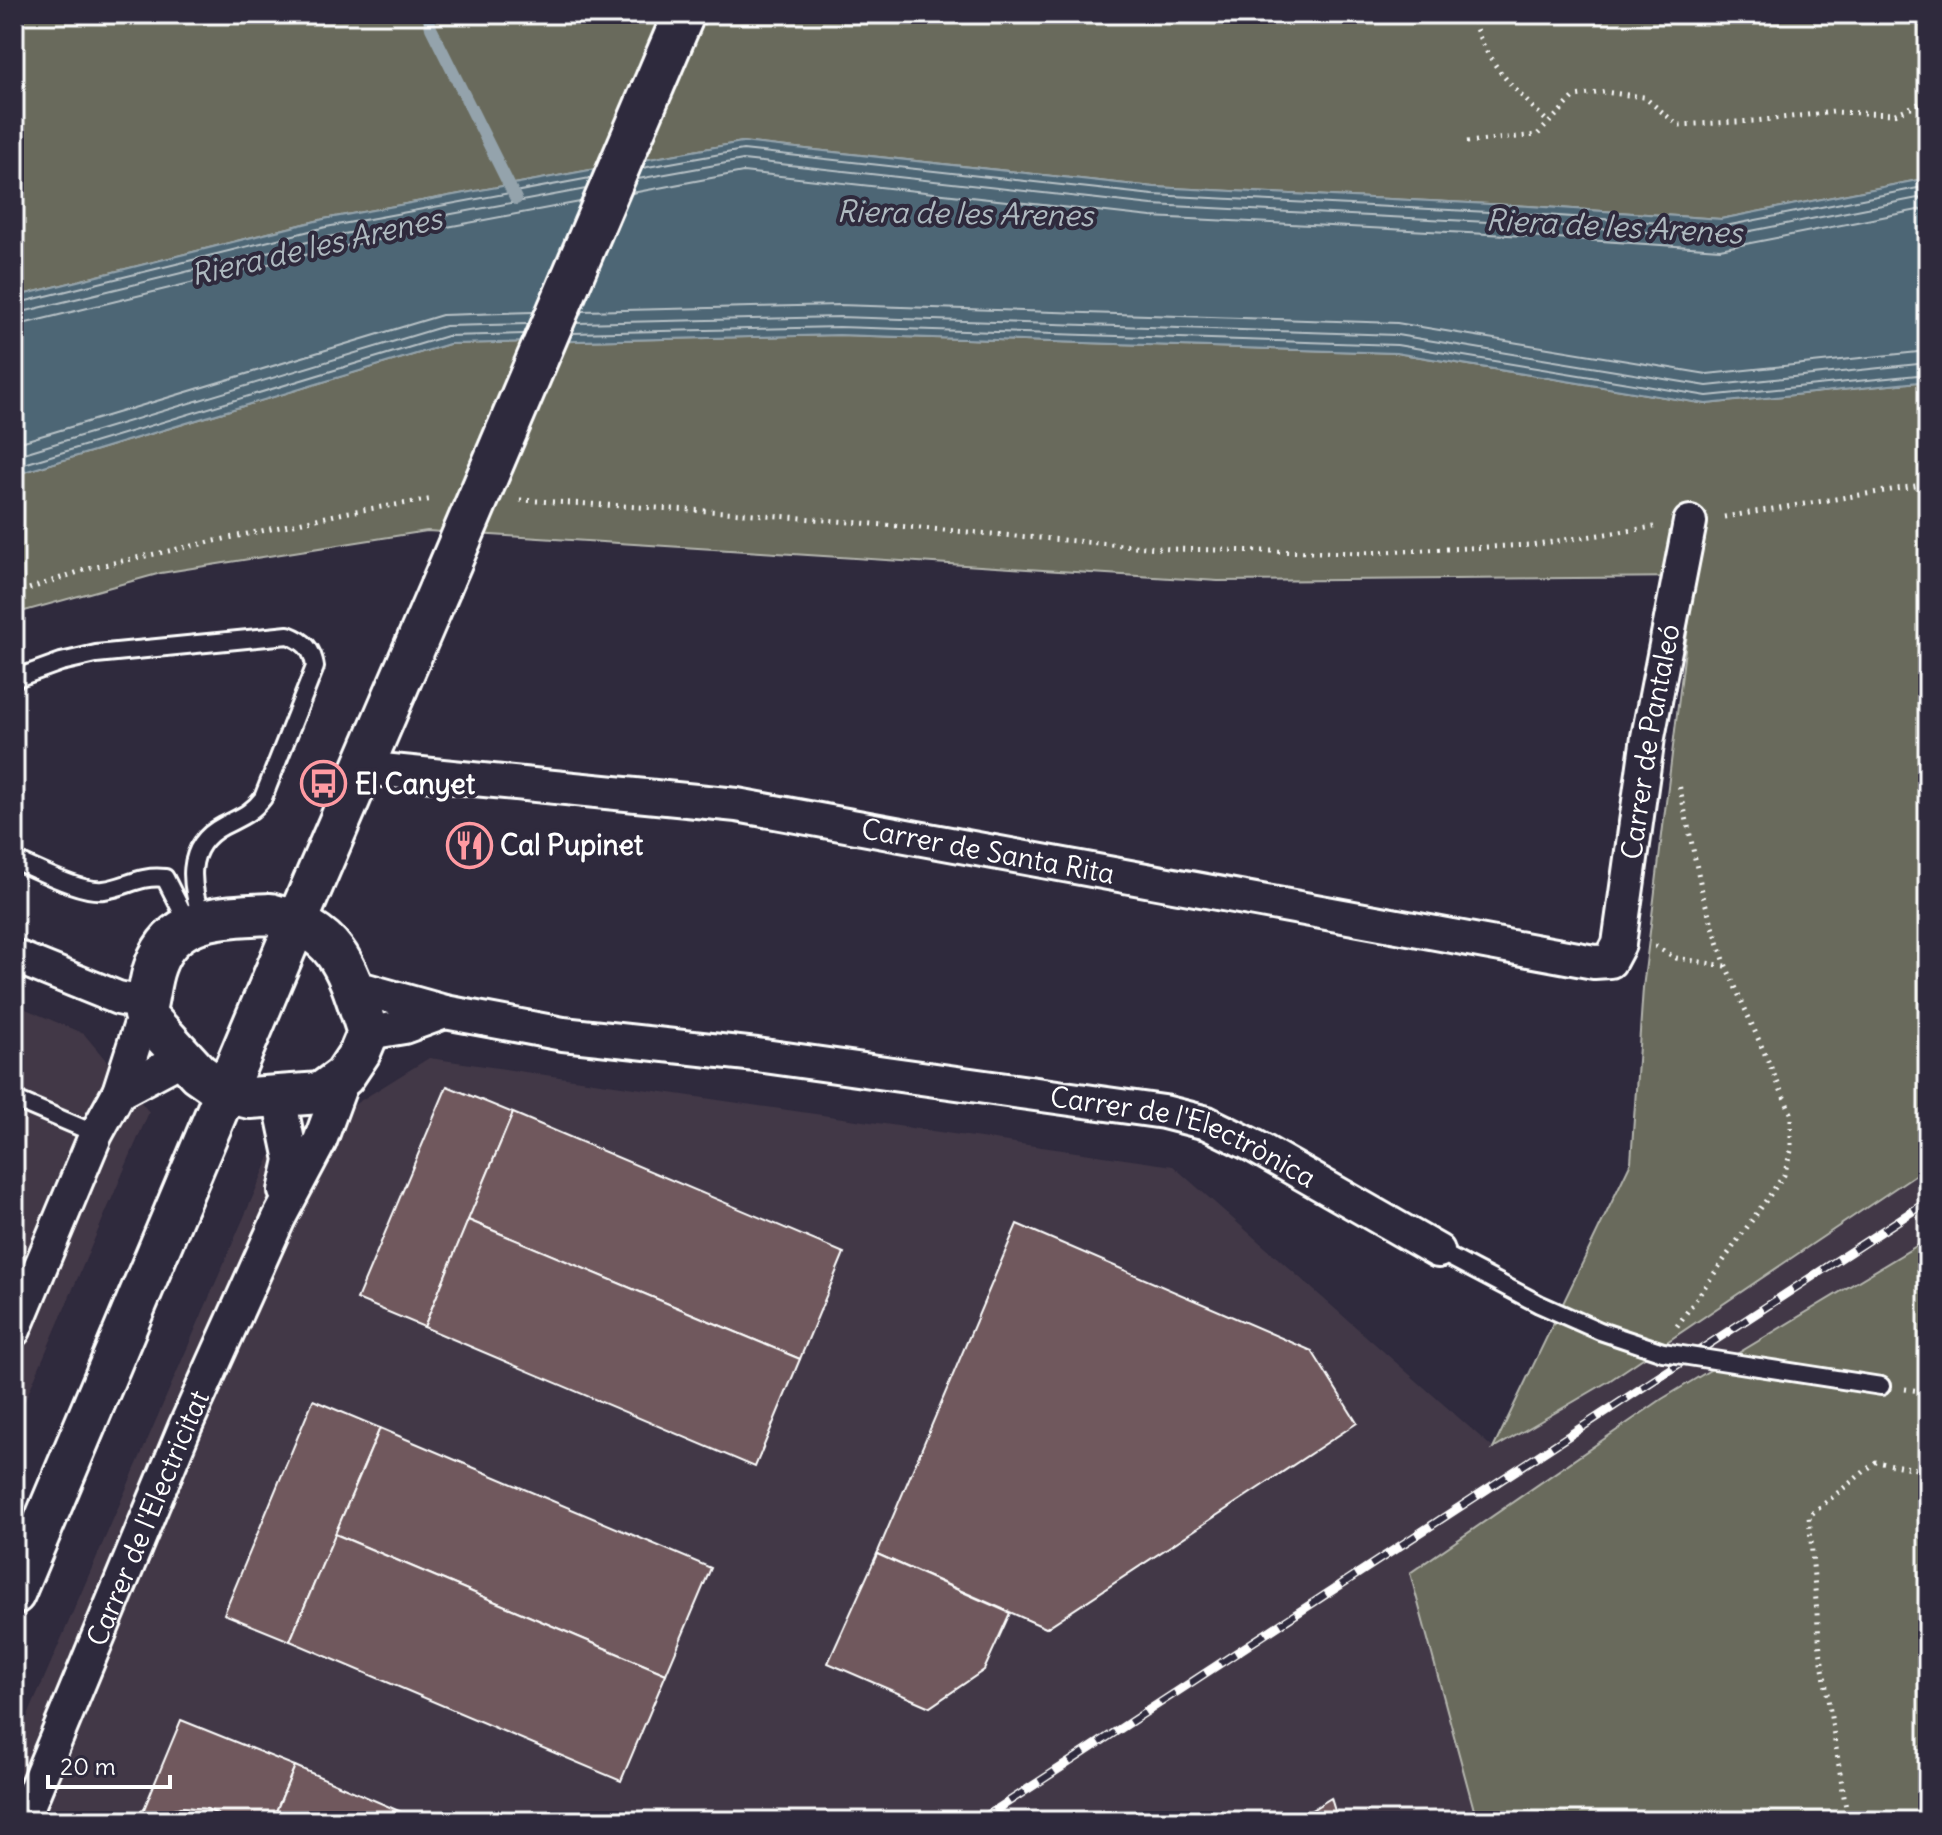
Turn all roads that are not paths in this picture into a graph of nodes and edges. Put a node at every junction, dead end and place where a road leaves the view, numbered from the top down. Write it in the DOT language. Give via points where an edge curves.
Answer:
graph roads {
  1 [pos="684,14"];
  2 [pos="1690,522"];
  3 [pos="14,679"];
  4 [pos="362,768"];
  5 [pos="14,860"];
  6 [pos="297,921"];
  7 [pos="196,923"];
  8 [pos="14,956"];
  9 [pos="1610,961"];
  10 [pos="352,986"];
  11 [pos="146,1009"];
  12 [pos="445,1012"];
  13 [pos="368,1033"];
  14 [pos="183,1058"];
  15 [pos="344,1076"];
  16 [pos="119,1092"];
  17 [pos="225,1092"];
  18 [pos="279,1098"];
  19 [pos="14,1099"];
  20 [pos="96,1134"];
  21 [pos="279,1218"];
  22 [pos="1438,1251"];
  23 [pos="14,1330"];
  24 [pos="1881,1386"];
  25 [pos="14,1594"];
  26 [pos="22,1821"];
  1 -- 4 [label="street, bridge"];
  2 -- 9 [label="street, Carrer de Pantaleó" via="1648,737 1619,944"];
  3 -- 7 [label="lane" via="96,654 288,635 308,646 315,667 263,798 244,818 210,835 194,861"];
  4 -- 6 [label="street"];
  4 -- 9 [label="street, Carrer de Santa Rita" via="737,805"];
  5 -- 7 [label="lane" via="101,891 149,877 165,878"];
  6 -- 7 [label="street" via="270,914"];
  6 -- 10 [label="street" via="322,937 342,960"];
  6 -- 17 [label="street"];
  7 -- 11 [label="street" via="172,939 156,961"];
  8 -- 11 [label="street"];
  10 -- 12 [label="street, Carrer de l'Electrònica"];
  10 -- 13 [label="street"];
  11 -- 14 [label="street"];
  11 -- 16 [label="street"];
  12 -- 13 [label="street"];
  12 -- 22 [label="street, Carrer de l'Electrònica" via="563,1034 773,1057 1164,1112 1207,1123 1254,1146"];
  13 -- 15 [label="street"];
  14 -- 16 [label="street"];
  14 -- 17 [label="street"];
  15 -- 18 [label="street" via="321,1093"];
  15 -- 21 [label="street, Carrer de l'Electricitat" via="320,1141"];
  16 -- 20 [label="street"];
  17 -- 18 [label="street"];
  17 -- 25 [label="street"];
  18 -- 21 [label="street, Carrer de l'Electricitat" via="292,1160"];
  19 -- 20 [label="lane"];
  20 -- 23 [label="street"];
  21 -- 26 [label="street, Carrer de l'Electricitat" via="185,1427"];
  22 -- 24 [label="lane, Carrer de l'Electrònica, bridge" via="1539,1304 1663,1352"];
}
